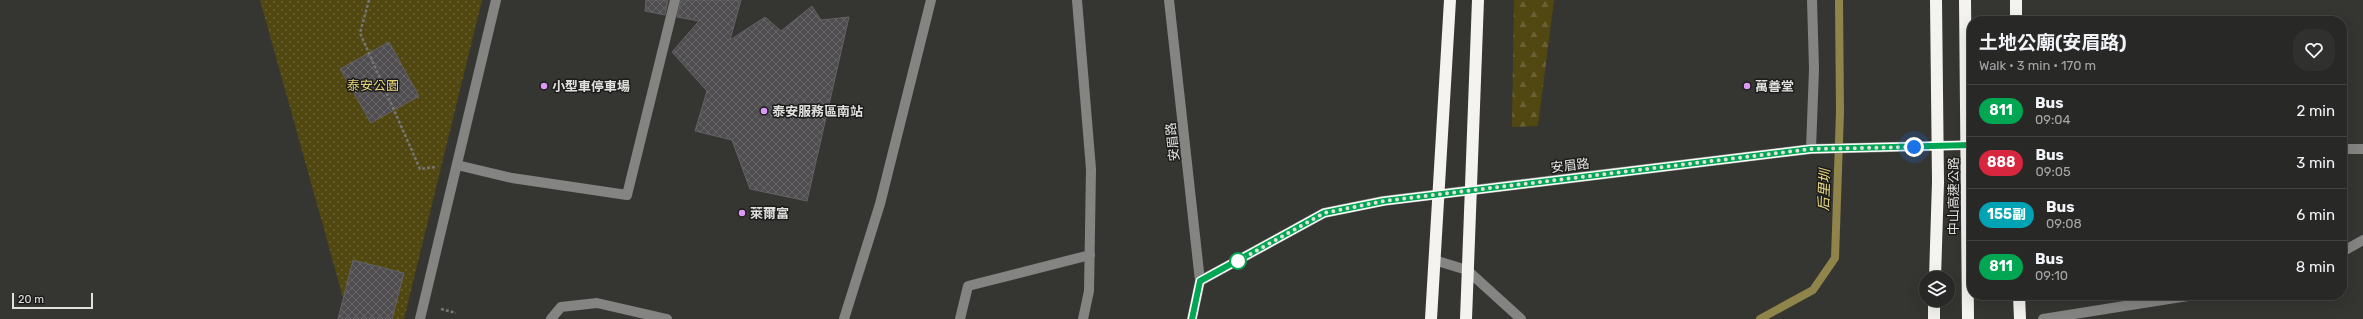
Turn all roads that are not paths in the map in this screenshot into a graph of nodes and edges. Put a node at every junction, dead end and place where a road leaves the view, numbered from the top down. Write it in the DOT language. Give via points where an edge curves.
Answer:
graph roads {
  1 [pos="496,0"];
  2 [pos="675,0"];
  3 [pos="931,0"];
  4 [pos="1077,0"];
  5 [pos="1169,0"];
  6 [pos="1450,0"];
  7 [pos="1478,0"];
  8 [pos="1812,0"];
  9 [pos="1936,0"];
  10 [pos="1965,0"];
  11 [pos="2016,0"];
  12 [pos="2016,16"];
  13 [pos="1967,145"];
  14 [pos="1811,149"];
  15 [pos="2347,149"];
  16 [pos="2363,149"];
  17 [pos="457,165"];
  18 [pos="1967,213"];
  19 [pos="2363,240"];
  20 [pos="2347,249"];
  21 [pos="1090,255"];
  22 [pos="1434,260"];
  23 [pos="1467,270"];
  24 [pos="1935,271"];
  25 [pos="1200,281"];
  26 [pos="1968,300"];
  27 [pos="2019,300"];
  28 [pos="2163,300"];
  29 [pos="1934,307"];
  30 [pos="420,319"];
  31 [pos="551,319"];
  32 [pos="667,319"];
  33 [pos="844,319"];
  34 [pos="960,319"];
  35 [pos="1083,319"];
  36 [pos="1192,319"];
  37 [pos="1430,319"];
  38 [pos="1466,319"];
  39 [pos="1521,319"];
  40 [pos="1934,319"];
  41 [pos="1968,319"];
  42 [pos="2020,319"];
  43 [pos="2043,319"];
  1 -- 17 [label="street"];
  2 -- 17 [label="street" via="627,195 512,178"];
  3 -- 33 [label="street" via="880,204"];
  4 -- 21 [label="street" via="1091,169"];
  5 -- 25 [label="street, 安眉路"];
  6 -- 22 [label="highway"];
  7 -- 23 [label="highway"];
  8 -- 14 [label="street" via="1814,69"];
  9 -- 24 [label="highway" via="1938,182"];
  10 -- 18 [label="highway, 中山高速公路"];
  11 -- 12 [label="highway"];
  13 -- 14 [label="street, 安眉路"];
  14 -- 25 [label="street, 安眉路" via="1384,201 1324,213"];
  15 -- 16 [label="street"];
  17 -- 30 [label="street"];
  19 -- 20 [label="street"];
  21 -- 34 [label="street" via="968,286"];
  21 -- 35 [label="street" via="1089,291"];
  22 -- 23 [label="street"];
  22 -- 37 [label="highway"];
  23 -- 38 [label="highway"];
  23 -- 39 [label="street"];
  25 -- 36 [label="street, 安眉路"];
  26 -- 41 [label="highway, 中山高速公路"];
  27 -- 42 [label="highway"];
  28 -- 43 [label="street"];
  29 -- 40 [label="highway"];
  31 -- 32 [label="street" via="561,307 597,303"];
}
